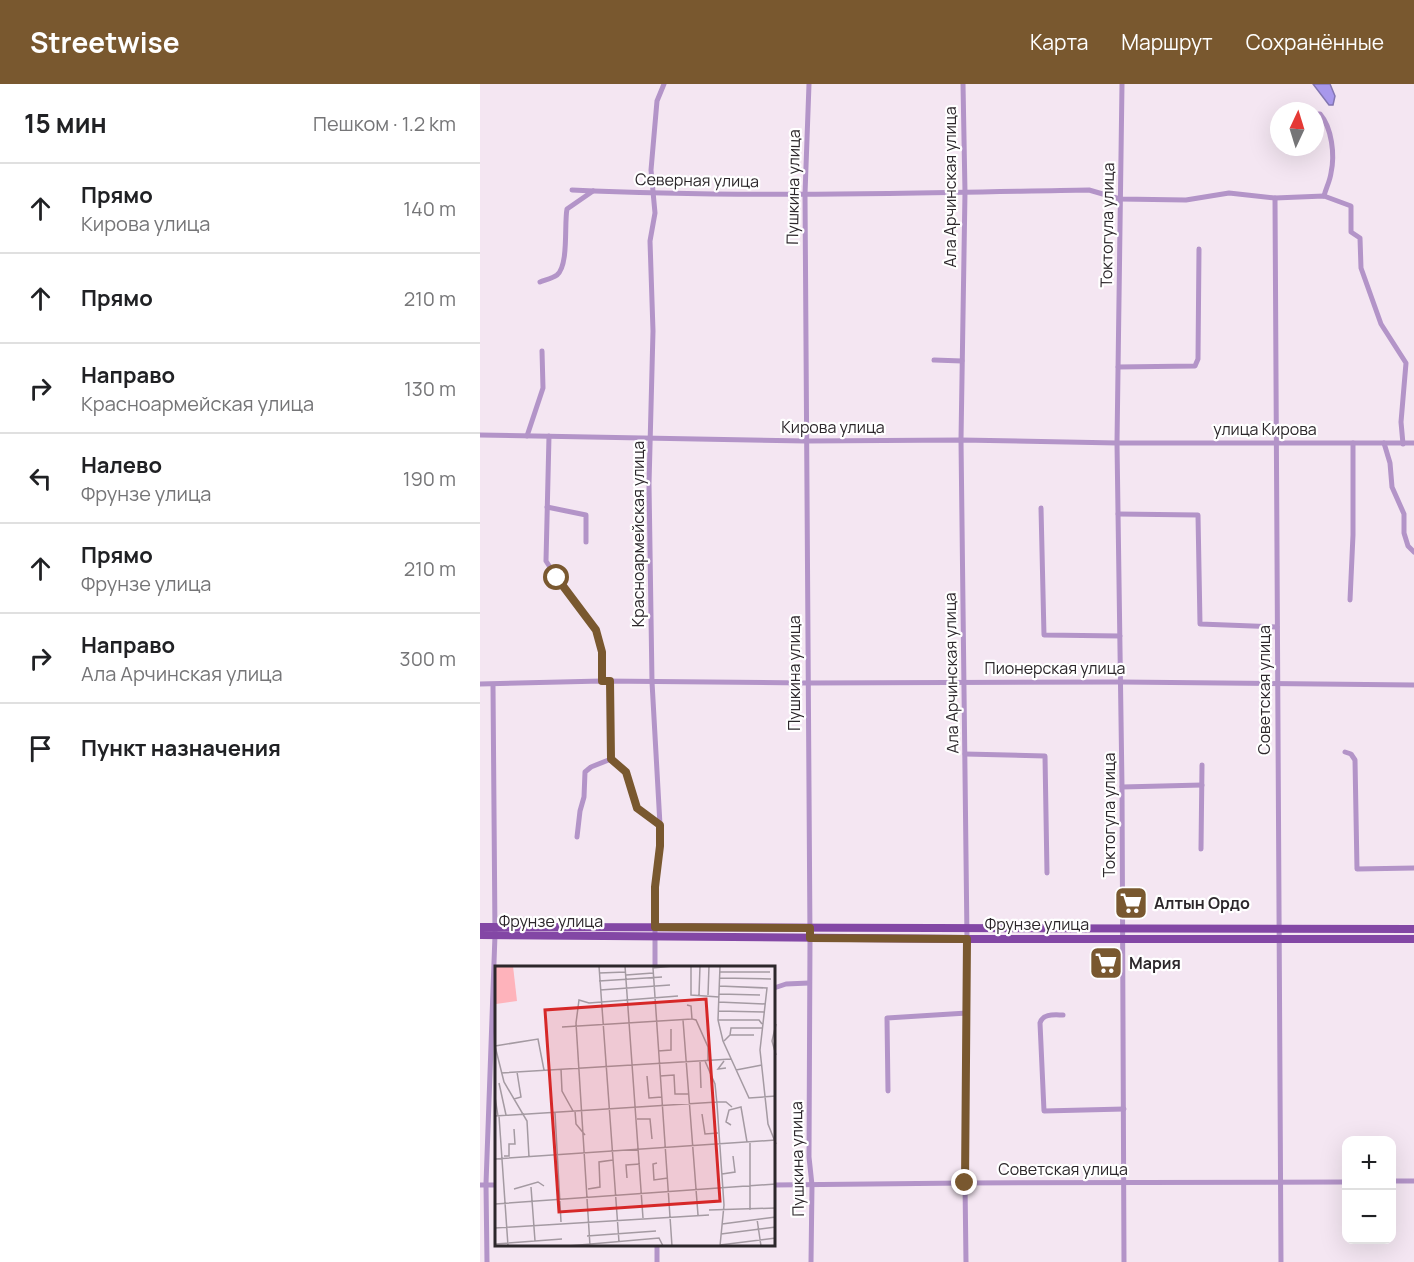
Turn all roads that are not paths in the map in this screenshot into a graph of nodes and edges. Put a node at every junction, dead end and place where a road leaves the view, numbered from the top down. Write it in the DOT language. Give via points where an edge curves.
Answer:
graph roads {
  1 [pos="664,84"];
  2 [pos="809,84"];
  3 [pos="963,84"];
  4 [pos="1122,84"];
  5 [pos="1324,119"];
  6 [pos="572,190"];
  7 [pos="593,191"];
  8 [pos="965,192"];
  9 [pos="652,194"];
  10 [pos="805,194"];
  11 [pos="1324,196"];
  12 [pos="1275,198"];
  13 [pos="1120,199"];
  14 [pos="1199,249"];
  15 [pos="540,282"];
  16 [pos="542,351"];
  17 [pos="934,360"];
  18 [pos="962,361"];
  19 [pos="1118,367"];
  20 [pos="480,435"];
  21 [pos="527,436"];
  22 [pos="549,436"];
  23 [pos="651,437"];
  24 [pos="961,440"];
  25 [pos="806,441"];
  26 [pos="1117,442"];
  27 [pos="1384,442"];
  28 [pos="1276,443"];
  29 [pos="1353,443"];
  30 [pos="1414,443"];
  31 [pos="1403,444"];
  32 [pos="547,507"];
  33 [pos="1041,508"];
  34 [pos="1118,514"];
  35 [pos="586,542"];
  36 [pos="1414,552"];
  37 [pos="1350,600"];
  38 [pos="1277,627"];
  39 [pos="1120,636"];
  40 [pos="602,681"];
  41 [pos="610,681"];
  42 [pos="652,682"];
  43 [pos="964,682"];
  44 [pos="1121,682"];
  45 [pos="807,683"];
  46 [pos="480,684"];
  47 [pos="1277,684"];
  48 [pos="493,685"];
  49 [pos="1414,685"];
  50 [pos="1345,752"];
  51 [pos="965,754"];
  52 [pos="611,759"];
  53 [pos="1202,765"];
  54 [pos="1202,785"];
  55 [pos="1122,786"];
  56 [pos="660,825"];
  57 [pos="577,837"];
  58 [pos="1201,849"];
  59 [pos="1414,868"];
  60 [pos="1047,873"];
  61 [pos="480,927"];
  62 [pos="810,928"];
  63 [pos="967,929"];
  64 [pos="1123,929"];
  65 [pos="1278,929"];
  66 [pos="1414,929"];
  67 [pos="495,931"];
  68 [pos="655,932"];
  69 [pos="480,935"];
  70 [pos="810,938"];
  71 [pos="967,939"];
  72 [pos="1123,939"];
  73 [pos="1278,939"];
  74 [pos="1414,939"];
  75 [pos="655,966"];
  76 [pos="809,982"];
  77 [pos="776,987"];
  78 [pos="967,1013"];
  79 [pos="1064,1015"];
  80 [pos="888,1091"];
  81 [pos="1124,1109"];
  82 [pos="1396,1181"];
  83 [pos="1414,1181"];
  84 [pos="1280,1182"];
  85 [pos="1342,1182"];
  86 [pos="965,1183"];
  87 [pos="1124,1183"];
  88 [pos="483,1184"];
  89 [pos="776,1185"];
  90 [pos="812,1185"];
  91 [pos="487,1262"];
  92 [pos="811,1262"];
  93 [pos="966,1262"];
  94 [pos="1124,1262"];
  95 [pos="1281,1262"];
  1 -- 9 [label="street, Красноармейская улица" via="657,101"];
  2 -- 10 [label="street, Пушкина улица"];
  3 -- 8 [label="street, Ала Арчинская улица"];
  4 -- 13 [label="street, Токтогула улица"];
  5 -- 11 [label="street" via="1332,156 1332,173"];
  6 -- 7 [label="street, Северная улица"];
  7 -- 9 [label="street, Северная улица"];
  7 -- 15 [label="street" via="567,209 561,269"];
  8 -- 10 [label="street, Северная улица"];
  8 -- 13 [label="street, Северная улица" via="1089,190"];
  8 -- 18 [label="street, Ала Арчинская улица"];
  9 -- 10 [label="street, Северная улица"];
  9 -- 23 [label="street, Красноармейская улица" via="655,213 650,241"];
  10 -- 25 [label="street, Пушкина улица"];
  11 -- 12 [label="street, Северная улица"];
  11 -- 31 [label="street" via="1351,206 1351,232 1360,238 1361,268 1381,324 1406,363"];
  12 -- 13 [label="street, Северная улица" via="1229,193 1186,200"];
  12 -- 28 [label="street, Советская улица"];
  13 -- 19 [label="street, Токтогула улица"];
  14 -- 19 [label="street" via="1195,366"];
  16 -- 21 [label="street" via="543,388"];
  17 -- 18 [label="street"];
  18 -- 24 [label="street, Ала Арчинская улица"];
  19 -- 26 [label="street, Токтогула улица"];
  20 -- 21 [label="street, Кирова улица"];
  21 -- 22 [label="street, Кирова улица"];
  22 -- 23 [label="street, Кирова улица"];
  22 -- 32 [label="street"];
  23 -- 25 [label="street, Кирова улица"];
  23 -- 42 [label="street, Красноармейская улица"];
  24 -- 25 [label="street, Кирова улица"];
  24 -- 26 [label="street, Кирова улица"];
  24 -- 43 [label="street, Ала Арчинская улица"];
  25 -- 45 [label="street, Пушкина улица"];
  26 -- 28 [label="street, улица Кирова"];
  26 -- 34 [label="street, Токтогула улица"];
  27 -- 29 [label="street, улица Кирова"];
  27 -- 31 [label="street, улица Кирова"];
  27 -- 36 [label="street" via="1392,487 1404,514 1404,533"];
  28 -- 29 [label="street, улица Кирова"];
  28 -- 38 [label="street, Советская улица"];
  29 -- 37 [label="street"];
  30 -- 31 [label="street, улица Кирова"];
  32 -- 35 [label="street" via="586,515"];
  32 -- 40 [label="street" via="546,561 596,630 602,652"];
  33 -- 39 [label="street" via="1044,635"];
  34 -- 38 [label="street" via="1198,515 1200,624"];
  34 -- 39 [label="street, Токтогула улица"];
  38 -- 47 [label="street, Советская улица"];
  39 -- 44 [label="street, Токтогула улица"];
  40 -- 41 [label="street, Пионерская улица"];
  40 -- 48 [label="street, Пионерская улица"];
  41 -- 42 [label="street, Пионерская улица"];
  41 -- 52 [label="street"];
  42 -- 45 [label="street, Пионерская улица"];
  42 -- 56 [label="street, Красноармейская улица"];
  43 -- 44 [label="street, Пионерская улица"];
  43 -- 45 [label="street, Пионерская улица"];
  43 -- 51 [label="street, Ала Арчинская улица"];
  44 -- 47 [label="street, Пионерская улица"];
  44 -- 55 [label="street, Токтогула улица"];
  45 -- 62 [label="street, Пушкина улица"];
  46 -- 48 [label="street, Пионерская улица"];
  47 -- 49 [label="street, Пионерская улица"];
  47 -- 65 [label="street, Советская улица"];
  48 -- 67 [label="street"];
  50 -- 59 [label="street" via="1355,760 1357,869"];
  51 -- 60 [label="street" via="1045,756"];
  51 -- 63 [label="street, Ала Арчинская улица"];
  52 -- 56 [label="street" via="626,772 637,808"];
  52 -- 57 [label="street" via="585,772"];
  53 -- 54 [label="street"];
  54 -- 55 [label="street"];
  54 -- 58 [label="street"];
  55 -- 64 [label="street, Токтогула улица"];
  56 -- 68 [label="street, Красноармейская улица"];
  61 -- 67 [label="main road, Фрунзе улица"];
  62 -- 63 [label="main road, Фрунзе улица"];
  62 -- 68 [label="main road, Фрунзе улица"];
  62 -- 70 [label="street, Пушкина улица"];
  63 -- 64 [label="main road, Фрунзе улица"];
  63 -- 71 [label="street, Ала Арчинская улица"];
  64 -- 65 [label="main road, Фрунзе улица"];
  64 -- 72 [label="street, Токтогула улица"];
  65 -- 66 [label="main road, Фрунзе улица"];
  65 -- 73 [label="street, Советская улица"];
  67 -- 68 [label="main road, Фрунзе улица"];
  67 -- 69 [label="main road, Фрунзе улица"];
  67 -- 88 [label="street"];
  68 -- 70 [label="main road, Фрунзе улица"];
  68 -- 75 [label="street, Красноармейская улица"];
  70 -- 71 [label="main road, Фрунзе улица"];
  70 -- 76 [label="street, Пушкина улица"];
  71 -- 72 [label="main road, Фрунзе улица"];
  71 -- 78 [label="street, Ала Арчинская улица"];
  72 -- 73 [label="main road, Фрунзе улица"];
  72 -- 81 [label="street, Токтогула улица"];
  73 -- 74 [label="main road, Фрунзе улица"];
  73 -- 84 [label="street, Советская улица"];
  76 -- 77 [label="street"];
  76 -- 90 [label="street, Пушкина улица"];
  78 -- 80 [label="street" via="887,1018"];
  78 -- 86 [label="street, Ала Арчинская улица"];
  79 -- 81 [label="street" via="1041,1018 1044,1112"];
  81 -- 87 [label="street, Токтогула улица"];
  82 -- 83 [label="street"];
  84 -- 85 [label="street, Советская улица"];
  84 -- 87 [label="street, Советская улица"];
  84 -- 95 [label="street, Советская улица"];
  86 -- 87 [label="street, Советская улица"];
  86 -- 90 [label="street, Советская улица"];
  86 -- 93 [label="street, Ала Арчинская улица"];
  87 -- 94 [label="street, Токтогула улица"];
  88 -- 91 [label="street"];
  89 -- 90 [label="street, Советская улица"];
  90 -- 92 [label="street, Пушкина улица"];
}
